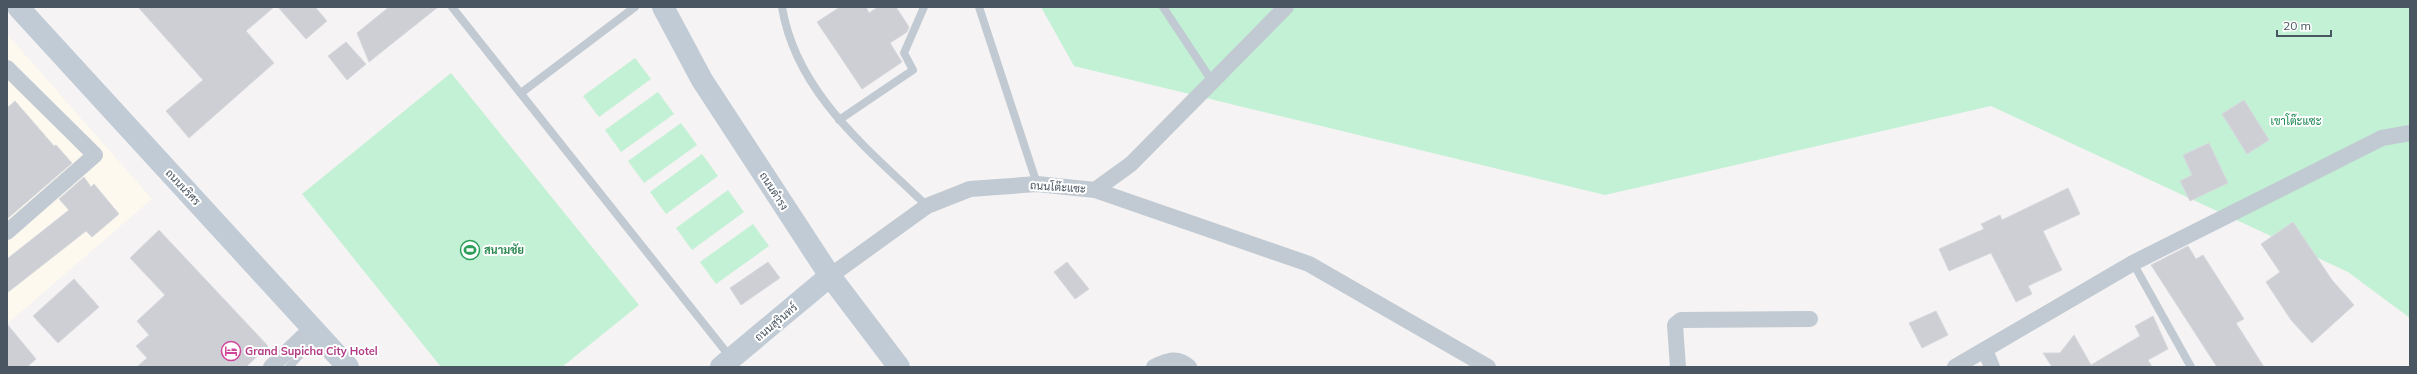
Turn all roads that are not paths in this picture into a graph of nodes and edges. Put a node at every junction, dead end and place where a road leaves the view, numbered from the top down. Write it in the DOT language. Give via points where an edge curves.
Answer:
graph roads {
  1 [pos="18,7"];
  2 [pos="452,7"];
  3 [pos="635,7"];
  4 [pos="663,7"];
  5 [pos="782,7"];
  6 [pos="924,7"];
  7 [pos="979,7"];
  8 [pos="1163,7"];
  9 [pos="1279,9"];
  10 [pos="7,68"];
  11 [pos="1212,81"];
  12 [pos="520,93"];
  13 [pos="839,120"];
  14 [pos="2410,133"];
  15 [pos="1037,184"];
  16 [pos="1095,190"];
  17 [pos="927,206"];
  18 [pos="7,232"];
  19 [pos="2133,263"];
  20 [pos="830,276"];
  21 [pos="1810,319"];
  22 [pos="315,331"];
  23 [pos="1985,350"];
  24 [pos="726,363"];
  25 [pos="271,367"];
  26 [pos="289,367"];
  27 [pos="348,367"];
  28 [pos="899,367"];
  29 [pos="1154,367"];
  30 [pos="1189,367"];
  31 [pos="1488,367"];
  32 [pos="1678,367"];
  33 [pos="1955,367"];
  34 [pos="1992,367"];
  35 [pos="2191,367"];
  1 -- 22 [label="street, ถนนนริศร"];
  2 -- 12 [label="lane"];
  3 -- 12 [label="lane"];
  4 -- 20 [label="street, ถนนดำรง" via="702,80"];
  5 -- 13 [label="lane" via="785,28 807,76"];
  6 -- 13 [label="lane" via="904,53 913,70"];
  7 -- 15 [label="lane"];
  8 -- 11 [label="lane"];
  9 -- 11 [label="street, ถนนโต๊ะแซะ"];
  10 -- 18 [label="street" via="95,155"];
  11 -- 16 [label="street, ถนนโต๊ะแซะ" via="1131,164"];
  12 -- 24 [label="lane"];
  13 -- 17 [label="lane"];
  14 -- 19 [label="street" via="2382,138"];
  15 -- 16 [label="street, ถนนโต๊ะแซะ"];
  15 -- 17 [label="street, ถนนโต๊ะแซะ" via="970,189"];
  16 -- 31 [label="street" via="1309,264"];
  17 -- 20 [label="street, ถนนโต๊ะแซะ"];
  19 -- 23 [label="street"];
  19 -- 35 [label="lane"];
  20 -- 24 [label="street, ถนนสุรินทร์"];
  20 -- 28 [label="street, ถนนดำรง"];
  21 -- 32 [label="street" via="1681,320 1675,325"];
  22 -- 25 [label="street"];
  22 -- 26 [label="lane"];
  22 -- 27 [label="street, ถนนนริศร"];
  23 -- 33 [label="street"];
  23 -- 34 [label="street"];
  29 -- 30 [label="street" via="1170,360 1182,361"];
}
